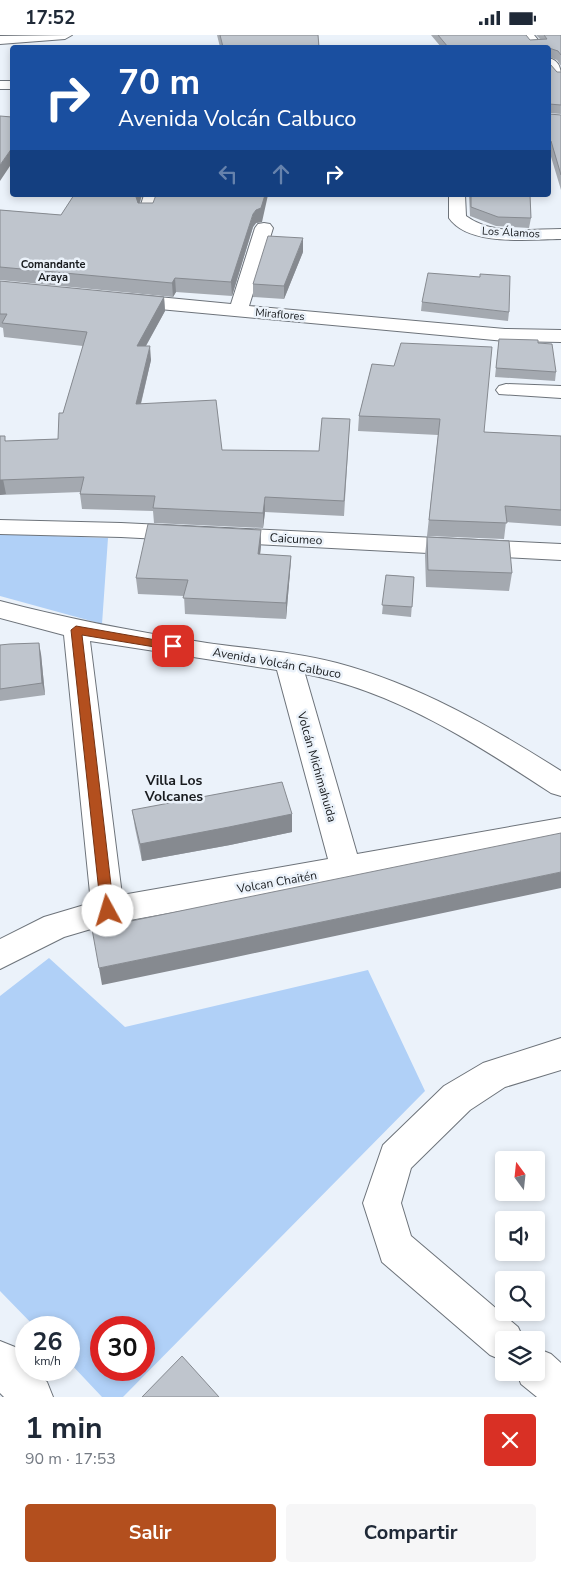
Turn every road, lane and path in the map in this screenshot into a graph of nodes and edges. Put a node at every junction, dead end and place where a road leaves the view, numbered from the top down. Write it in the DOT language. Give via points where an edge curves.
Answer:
graph roads {
  1 [pos="65,35"];
  2 [pos="527,35"];
  3 [pos="0,40"];
  4 [pos="535,45"];
  5 [pos="551,64"];
  6 [pos="561,77"];
  7 [pos="151,197"];
  8 [pos="457,197"];
  9 [pos="147,211"];
  10 [pos="264,228"];
  11 [pos="561,234"];
  12 [pos="109,298"];
  13 [pos="238,310"];
  14 [pos="561,336"];
  15 [pos="506,390"];
  16 [pos="561,392"];
  17 [pos="0,527"];
  18 [pos="561,552"];
  19 [pos="0,609"];
  20 [pos="76,630"];
  21 [pos="288,663"];
  22 [pos="561,785"];
  23 [pos="561,830"];
  24 [pos="346,870"];
  25 [pos="108,911"];
  26 [pos="0,955"];
  27 [pos="561,1054"];
  28 [pos="495,1333"];
  29 [pos="0,1361"];
  30 [pos="545,1377"];
  31 [pos="561,1390"];
  32 [pos="32,1397"];
  1 -- 3 [label="street"];
  2 -- 4 [label="street"];
  5 -- 6 [label="street"];
  7 -- 9 [label="street"];
  8 -- 11 [label="street, Los Álamos" via="458,219 480,232"];
  10 -- 13 [label="street"];
  12 -- 13 [label="street, Miraflores"];
  13 -- 14 [label="street, Miraflores" via="505,335"];
  15 -- 16 [label="street"];
  17 -- 18 [label="street, Caicumeo"];
  19 -- 20 [label="street, Avenida Volcán Calbuco"];
  20 -- 21 [label="street, Avenida Volcán Calbuco"];
  20 -- 25 [label="street"];
  21 -- 22 [label="street, Avenida Volcán Calbuco" via="338,673 386,688 427,706"];
  21 -- 24 [label="street, Volcán Michimahuida"];
  23 -- 24 [label="street, Volcan Chaitén"];
  24 -- 25 [label="street, Volcan Chaitén"];
  25 -- 26 [label="street, Volcan Chaitén" via="55,925"];
  27 -- 28 [label="street" via="495,1074 457,1098 396,1158 382,1203 396,1247"];
  29 -- 32 [label="street"];
  30 -- 31 [label="street"];
}
